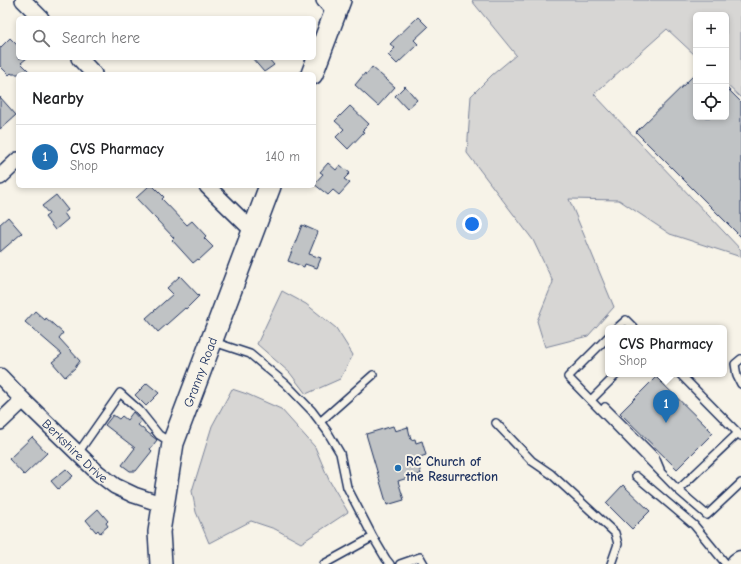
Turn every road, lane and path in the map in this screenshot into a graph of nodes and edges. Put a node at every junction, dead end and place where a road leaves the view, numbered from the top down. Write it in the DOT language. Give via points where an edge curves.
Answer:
graph roads {
  1 [pos="23,0"];
  2 [pos="333,4"];
  3 [pos="39,16"];
  4 [pos="81,60"];
  5 [pos="92,72"];
  6 [pos="313,72"];
  7 [pos="16,162"];
  8 [pos="0,177"];
  9 [pos="209,188"];
  10 [pos="269,188"];
  11 [pos="253,231"];
  12 [pos="620,325"];
  13 [pos="631,325"];
  14 [pos="605,340"];
  15 [pos="212,342"];
  16 [pos="741,359"];
  17 [pos="0,376"];
  18 [pos="372,376"];
  19 [pos="615,377"];
  20 [pos="683,377"];
  21 [pos="741,384"];
  22 [pos="23,400"];
  23 [pos="594,402"];
  24 [pos="0,422"];
  25 [pos="320,422"];
  26 [pos="496,423"];
  27 [pos="739,434"];
  28 [pos="173,443"];
  29 [pos="78,453"];
  30 [pos="636,476"];
  31 [pos="741,483"];
  32 [pos="678,490"];
  33 [pos="164,505"];
  34 [pos="373,537"];
  35 [pos="741,562"];
  36 [pos="161,564"];
  37 [pos="324,564"];
  38 [pos="390,564"];
  39 [pos="400,564"];
  40 [pos="424,564"];
  41 [pos="611,564"];
  42 [pos="726,564"];
  43 [pos="738,564"];
  1 -- 3 [label="street"];
  2 -- 6 [label="street"];
  4 -- 5 [label="street"];
  7 -- 8 [label="street"];
  9 -- 11 [label="street"];
  10 -- 11 [label="street, Granny Road"];
  11 -- 15 [label="street, Granny Road"];
  12 -- 13 [label="lane" via="626,320"];
  14 -- 23 [label="lane" via="568,377"];
  15 -- 25 [label="lane" via="250,354 286,384"];
  15 -- 28 [label="street, Granny Road"];
  16 -- 21 [label="lane" via="735,364"];
  17 -- 22 [label="street, Berkshire Drive"];
  18 -- 25 [label="lane"];
  19 -- 23 [label="lane"];
  20 -- 27 [label="lane"];
  22 -- 24 [label="street"];
  22 -- 29 [label="street, Berkshire Drive"];
  23 -- 32 [label="lane"];
  25 -- 34 [label="lane" via="340,453 347,487"];
  26 -- 41 [label="lane" via="532,461 551,474 615,533 618,544"];
  27 -- 32 [label="lane"];
  28 -- 29 [label="lane" via="159,435 139,410 120,393"];
  28 -- 33 [label="street, Granny Road"];
  29 -- 33 [label="street, Berkshire Drive" via="115,486"];
  30 -- 42 [label="lane" via="694,525"];
  31 -- 32 [label="lane" via="707,515"];
  33 -- 36 [label="street, Granny Road" via="160,532"];
  34 -- 37 [label="lane"];
  34 -- 38 [label="lane"];
  35 -- 43 [label="main road"];
  39 -- 40 [label="lane" via="420,557"];
}
